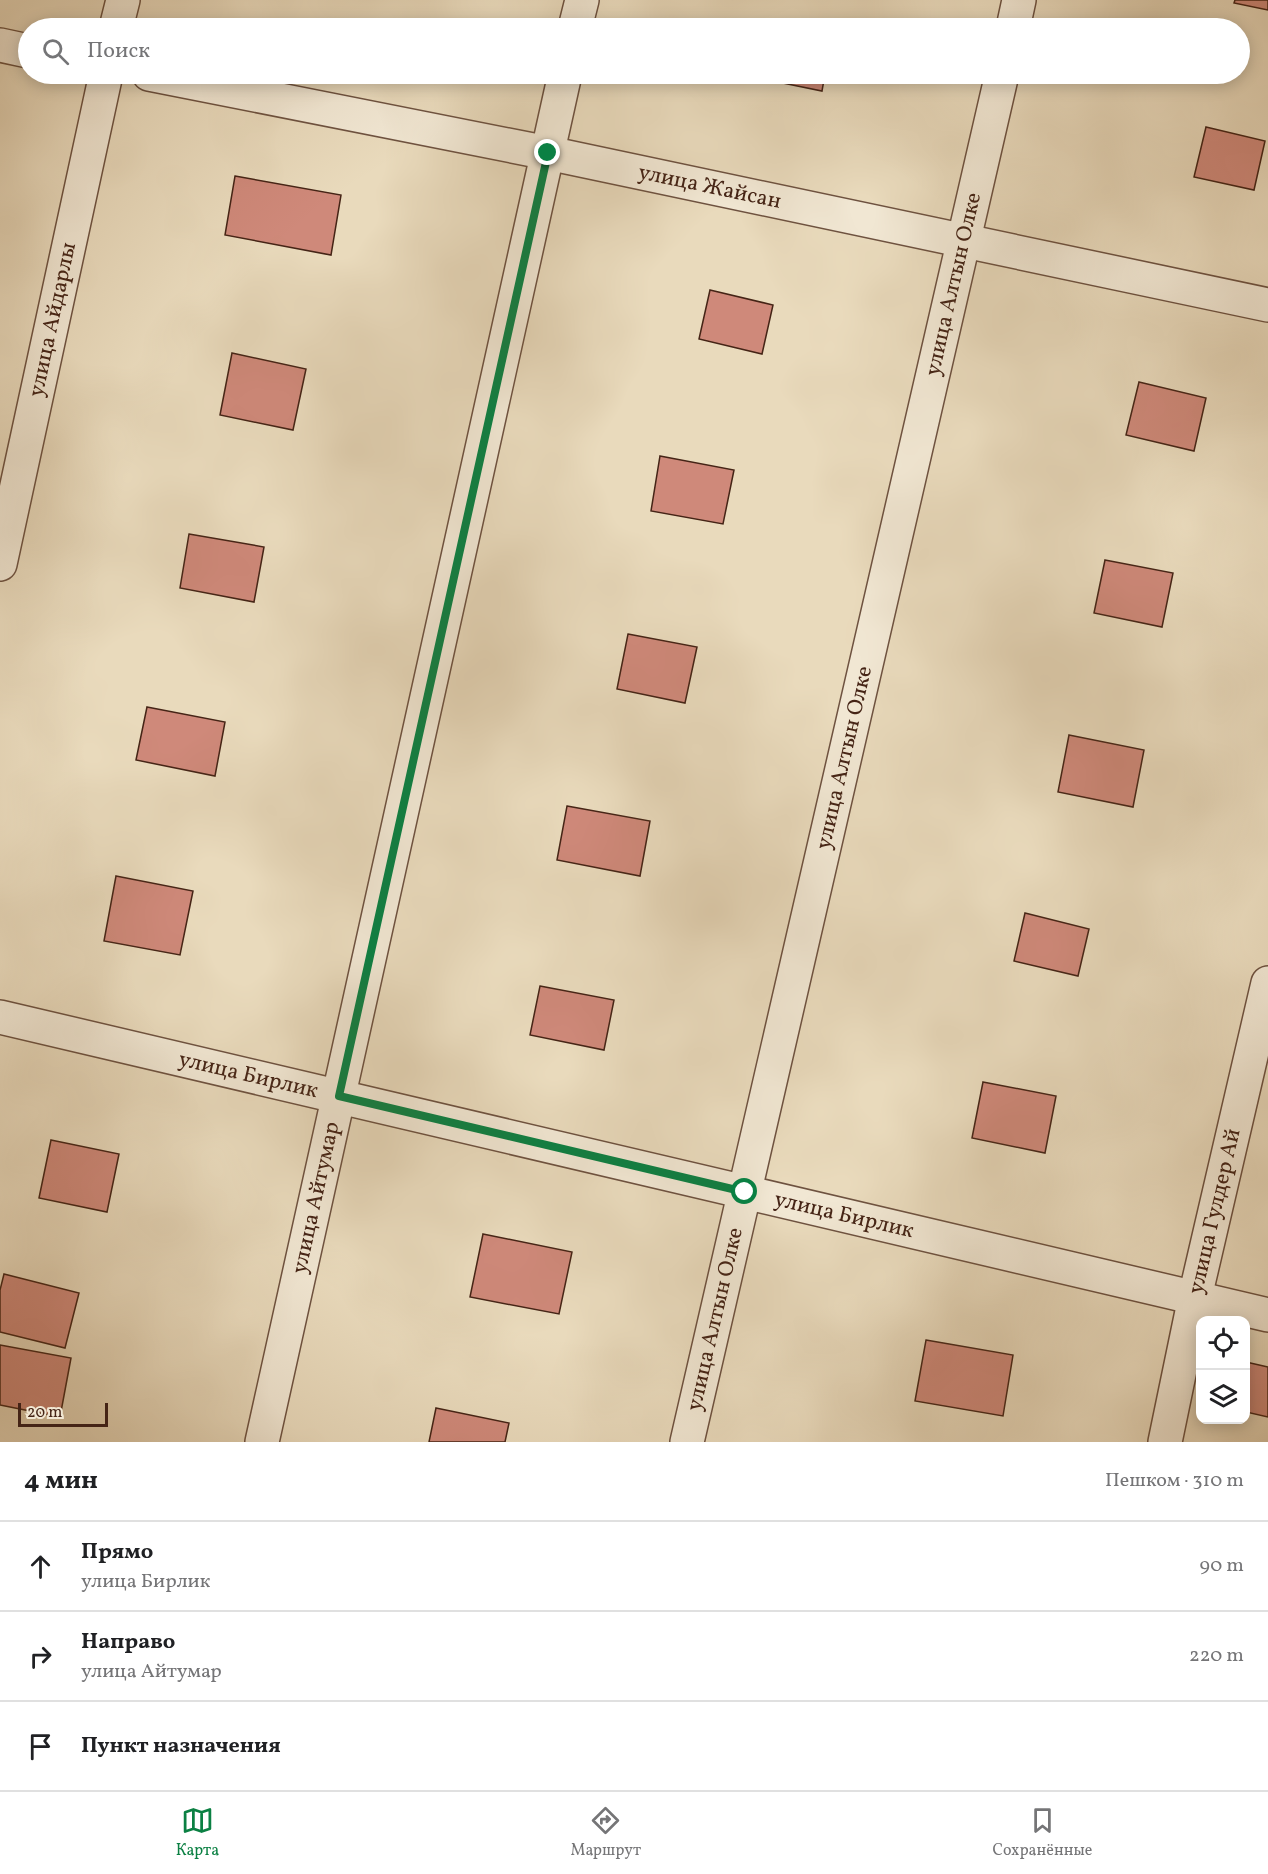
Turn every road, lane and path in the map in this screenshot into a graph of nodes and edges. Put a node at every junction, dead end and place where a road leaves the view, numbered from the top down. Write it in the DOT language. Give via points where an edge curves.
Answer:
graph roads {
  1 [pos="123,0"];
  2 [pos="582,0"];
  3 [pos="1019,0"];
  4 [pos="118,18"];
  5 [pos="578,18"];
  6 [pos="1015,18"];
  7 [pos="0,45"];
  8 [pos="18,49"];
  9 [pos="103,84"];
  10 [pos="200,84"];
  11 [pos="564,84"];
  12 [pos="1000,84"];
  13 [pos="548,153"];
  14 [pos="964,241"];
  15 [pos="1268,305"];
  16 [pos="0,564"];
  17 [pos="1268,983"];
  18 [pos="0,1017"];
  19 [pos="339,1096"];
  20 [pos="745,1192"];
  21 [pos="1195,1297"];
  22 [pos="1268,1315"];
  23 [pos="262,1442"];
  24 [pos="687,1442"];
  25 [pos="1165,1442"];
  1 -- 4 [label="street"];
  2 -- 5 [label="street"];
  3 -- 6 [label="street"];
  7 -- 8 [label="street"];
  9 -- 16 [label="street, улица Айдарлы"];
  10 -- 13 [label="street, улица Жайсан"];
  11 -- 13 [label="street, улица Айтумар"];
  12 -- 14 [label="street, улица Алтын Олке"];
  13 -- 14 [label="street, улица Жайсан"];
  13 -- 19 [label="street, улица Айтумар"];
  14 -- 15 [label="street, улица Жайсан"];
  14 -- 20 [label="street, улица Алтын Олке"];
  17 -- 21 [label="street, улица Гулдер Ай"];
  18 -- 19 [label="street, улица Бирлик"];
  19 -- 20 [label="street, улица Бирлик"];
  19 -- 23 [label="street, улица Айтумар"];
  20 -- 21 [label="street, улица Бирлик"];
  20 -- 24 [label="street, улица Алтын Олке"];
  21 -- 22 [label="street, улица Бирлик"];
  21 -- 25 [label="street, улица Гулдер Ай"];
}
